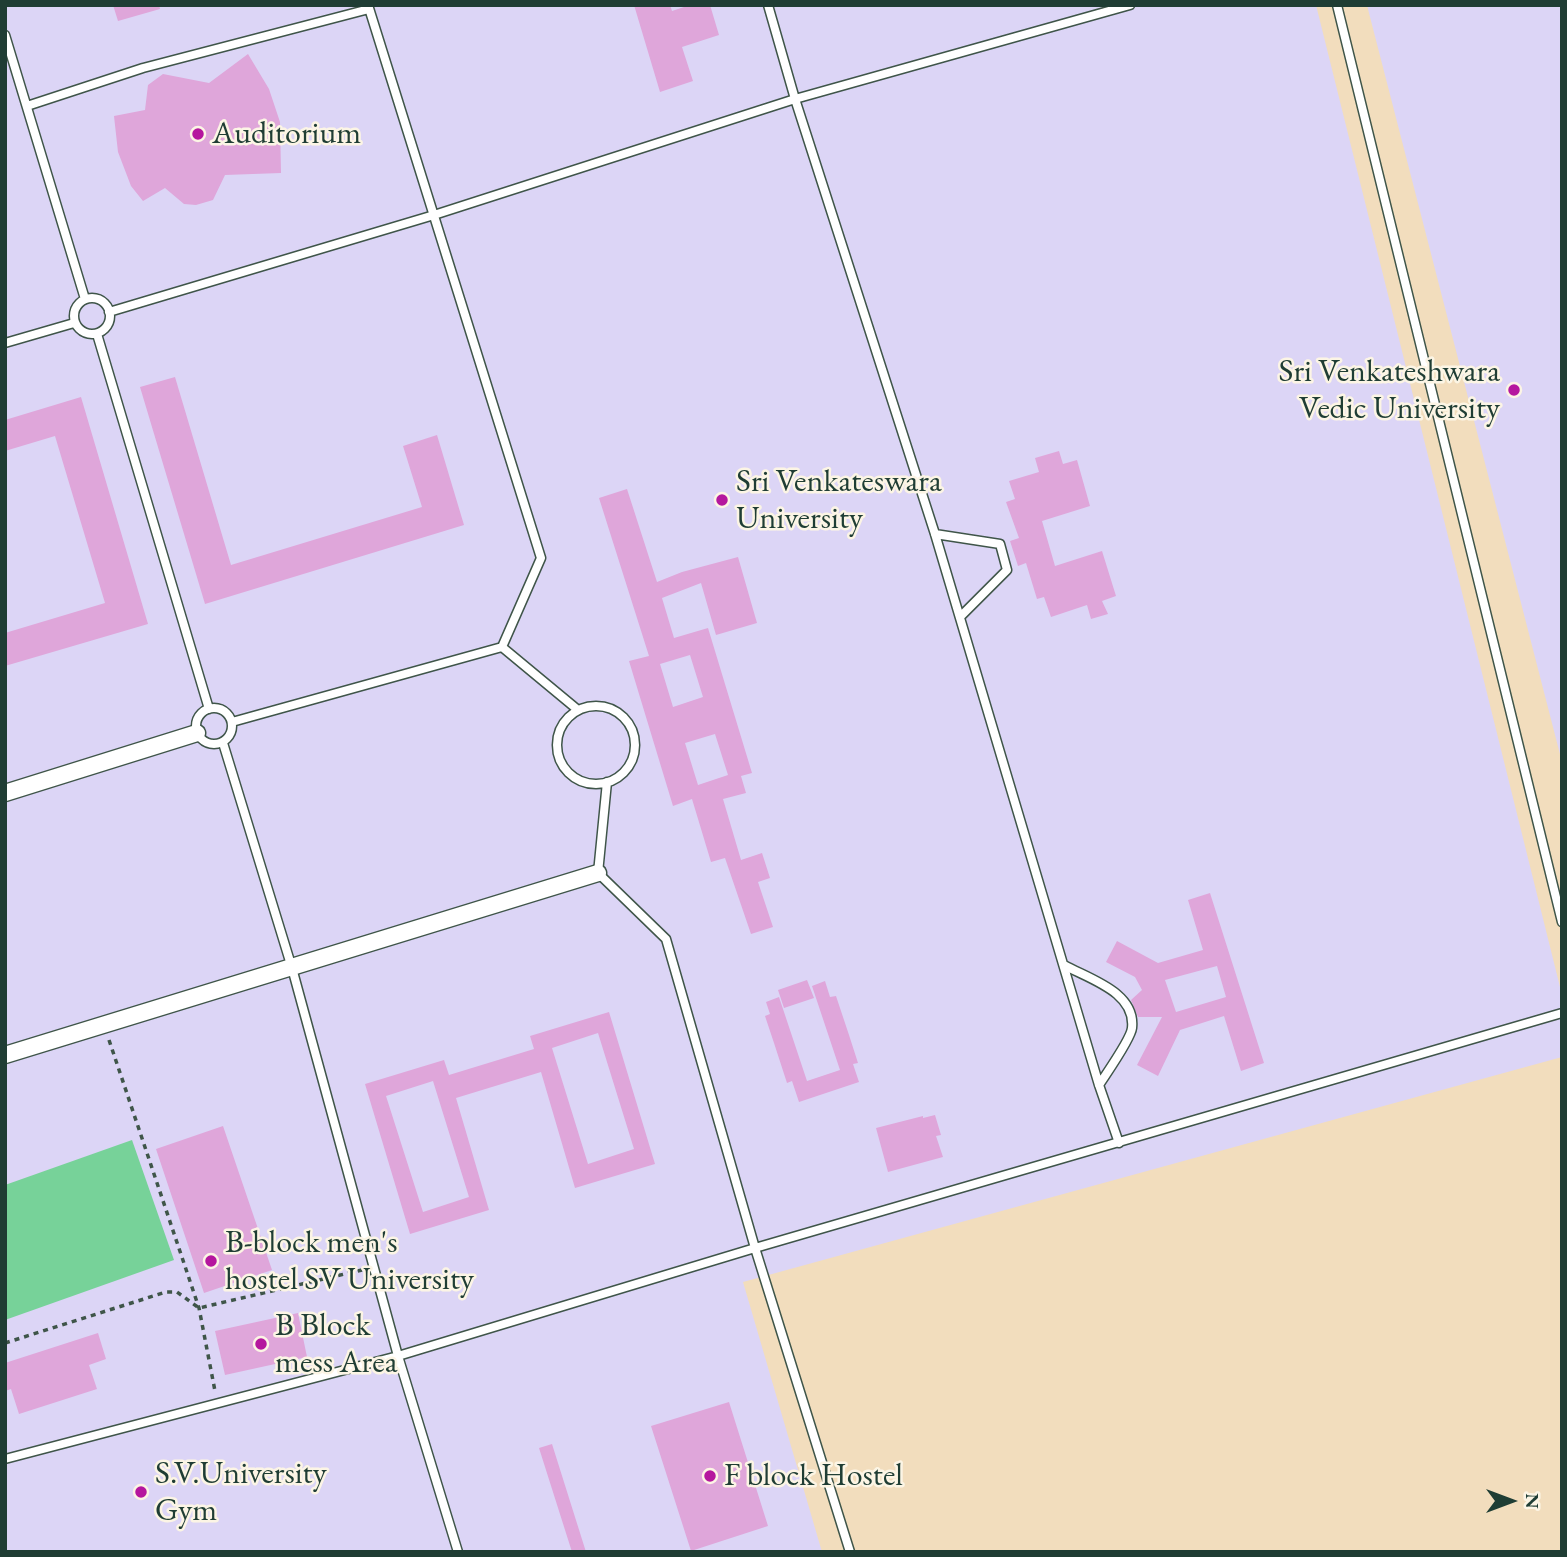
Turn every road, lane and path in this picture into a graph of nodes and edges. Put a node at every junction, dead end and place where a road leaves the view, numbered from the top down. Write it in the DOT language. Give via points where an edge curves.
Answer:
graph roads {
  1 [pos="768,5"];
  2 [pos="1130,5"];
  3 [pos="1337,5"];
  4 [pos="369,7"];
  5 [pos="5,35"];
  6 [pos="795,99"];
  7 [pos="27,106"];
  8 [pos="434,215"];
  9 [pos="85,299"];
  10 [pos="109,312"];
  11 [pos="74,323"];
  12 [pos="97,334"];
  13 [pos="5,343"];
  14 [pos="935,534"];
  15 [pos="960,617"];
  16 [pos="502,647"];
  17 [pos="209,709"];
  18 [pos="578,710"];
  19 [pos="232,722"];
  20 [pos="197,733"];
  21 [pos="223,743"];
  22 [pos="607,782"];
  23 [pos="5,793"];
  24 [pos="598,873"];
  25 [pos="1562,922"];
  26 [pos="1064,965"];
  27 [pos="292,968"];
  28 [pos="1562,1013"];
  29 [pos="104,1025"];
  30 [pos="5,1055"];
  31 [pos="1099,1085"];
  32 [pos="1119,1143"];
  33 [pos="755,1248"];
  34 [pos="374,1267"];
  35 [pos="199,1308"];
  36 [pos="5,1343"];
  37 [pos="398,1356"];
  38 [pos="218,1403"];
  39 [pos="5,1459"];
  40 [pos="458,1552"];
  41 [pos="850,1552"];
  1 -- 6 [label="lane"];
  2 -- 6 [label="lane"];
  3 -- 25 [label="lane"];
  4 -- 7 [label="lane" via="143,68"];
  4 -- 8 [label="lane"];
  5 -- 7 [label="lane"];
  6 -- 8 [label="lane"];
  6 -- 14 [label="lane"];
  7 -- 9 [label="lane"];
  8 -- 10 [label="lane"];
  8 -- 16 [label="lane" via="541,558"];
  9 -- 10 [label="lane" via="100,300"];
  9 -- 11 [label="lane" via="75,310"];
  10 -- 12 [label="lane" via="107,327"];
  11 -- 12 [label="lane" via="87,334"];
  11 -- 13 [label="lane"];
  12 -- 17 [label="lane"];
  14 -- 15 [label="lane"];
  14 -- 15 [label="lane" via="1000,544 1007,570"];
  15 -- 26 [label="lane"];
  16 -- 18 [label="lane"];
  16 -- 19 [label="lane"];
  17 -- 19 [label="lane" via="223,710"];
  17 -- 20 [label="lane" via="198,718"];
  18 -- 22 [label="lane" via="560,728 557,741 562,766 582,782"];
  18 -- 22 [label="lane" via="603,706 625,719 632,730 635,743 628,767"];
  19 -- 21 [label="lane"];
  20 -- 21 [label="lane" via="208,744"];
  20 -- 23 [label="street"];
  21 -- 27 [label="lane"];
  22 -- 24 [label="lane"];
  24 -- 27 [label="street"];
  24 -- 33 [label="lane" via="666,939"];
  26 -- 31 [label="lane"];
  26 -- 31 [label="lane" via="1121,996 1130,1011 1132,1030"];
  27 -- 29 [label="street"];
  27 -- 34 [label="lane"];
  28 -- 32 [label="lane"];
  29 -- 30 [label="street"];
  29 -- 35 [label="path"];
  31 -- 32 [label="lane"];
  32 -- 33 [label="lane"];
  33 -- 37 [label="lane"];
  33 -- 41 [label="lane"];
  34 -- 35 [label="path"];
  34 -- 37 [label="lane"];
  35 -- 36 [label="path" via="177,1293 166,1292"];
  35 -- 38 [label="path"];
  37 -- 38 [label="lane"];
  37 -- 40 [label="lane"];
  38 -- 39 [label="lane"];
}
